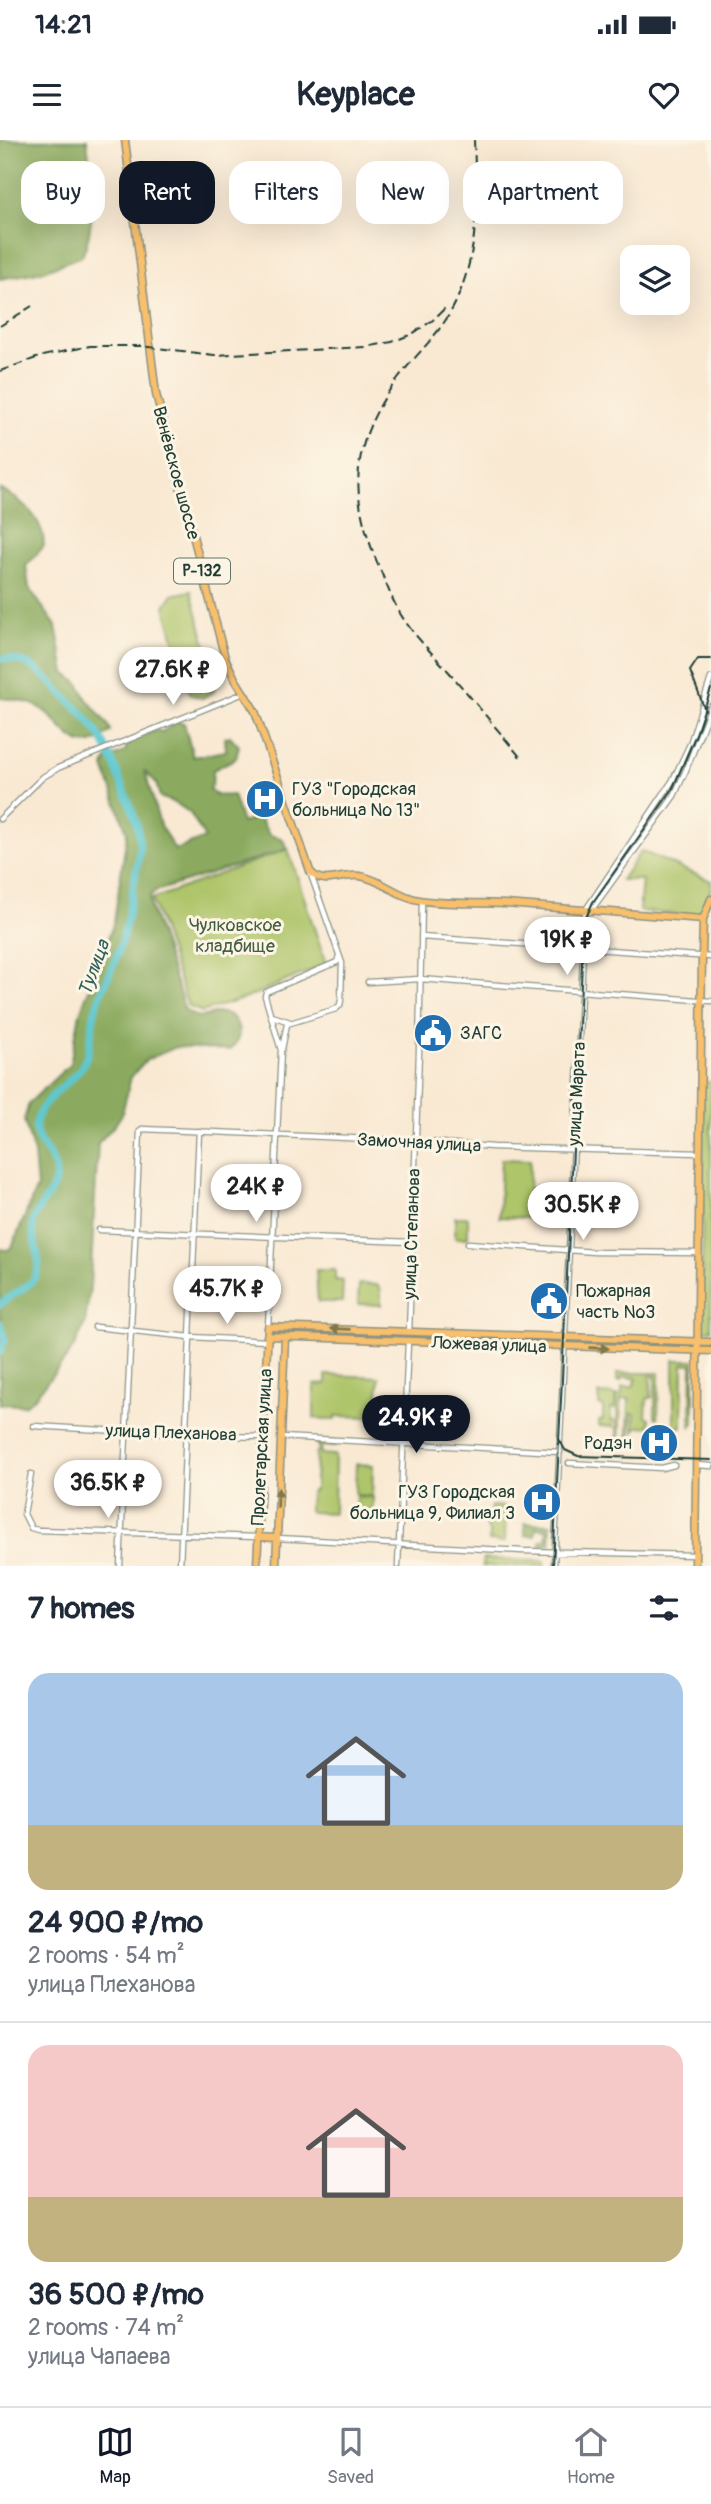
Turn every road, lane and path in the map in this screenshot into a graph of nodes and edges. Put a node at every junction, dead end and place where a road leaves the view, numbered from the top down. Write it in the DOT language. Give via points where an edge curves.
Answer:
graph roads {
  1 [pos="125,140"];
  2 [pos="711,678"];
  3 [pos="245,693"];
  4 [pos="709,702"];
  5 [pos="675,776"];
  6 [pos="682,779"];
  7 [pos="0,819"];
  8 [pos="310,871"];
  9 [pos="330,880"];
  10 [pos="317,891"];
  11 [pos="711,899"];
  12 [pos="422,901"];
  13 [pos="588,912"];
  14 [pos="703,919"];
  15 [pos="711,919"];
  16 [pos="421,937"];
  17 [pos="584,948"];
  18 [pos="339,956"];
  19 [pos="702,956"];
  20 [pos="711,957"];
  21 [pos="420,979"];
  22 [pos="368,982"];
  23 [pos="582,991"];
  24 [pos="701,1001"];
  25 [pos="711,1001"];
  26 [pos="271,1016"];
  27 [pos="291,1022"];
  28 [pos="281,1050"];
  29 [pos="199,1131"];
  30 [pos="278,1135"];
  31 [pos="416,1141"];
  32 [pos="575,1148"];
  33 [pos="699,1153"];
  34 [pos="99,1230"];
  35 [pos="136,1231"];
  36 [pos="196,1234"];
  37 [pos="273,1237"];
  38 [pos="412,1242"];
  39 [pos="468,1243"];
  40 [pos="570,1250"];
  41 [pos="699,1253"];
  42 [pos="268,1326"];
  43 [pos="94,1327"];
  44 [pos="132,1332"];
  45 [pos="409,1332"];
  46 [pos="499,1335"];
  47 [pos="191,1337"];
  48 [pos="285,1337"];
  49 [pos="565,1338"];
  50 [pos="267,1341"];
  51 [pos="408,1342"];
  52 [pos="698,1342"];
  53 [pos="711,1342"];
  54 [pos="499,1345"];
  55 [pos="565,1347"];
  56 [pos="285,1348"];
  57 [pos="698,1351"];
  58 [pos="711,1351"];
  59 [pos="34,1426"];
  60 [pos="127,1431"];
  61 [pos="187,1435"];
  62 [pos="263,1437"];
  63 [pos="281,1437"];
  64 [pos="403,1443"];
  65 [pos="560,1452"];
  66 [pos="569,1463"];
  67 [pos="674,1465"];
  68 [pos="697,1465"];
  69 [pos="711,1466"];
  70 [pos="31,1474"];
  71 [pos="122,1534"];
  72 [pos="181,1534"];
  73 [pos="257,1537"];
  74 [pos="277,1538"];
  75 [pos="399,1544"];
  76 [pos="555,1552"];
  77 [pos="695,1555"];
  78 [pos="120,1566"];
  79 [pos="180,1566"];
  80 [pos="257,1566"];
  81 [pos="276,1566"];
  82 [pos="398,1566"];
  83 [pos="554,1566"];
  84 [pos="695,1566"];
  1 -- 3 [label="main road, Венёвское шоссе / Р-132" via="156,394 225,658"];
  2 -- 4 [label="street, улица Марата"];
  3 -- 7 [label="street" via="58,768"];
  3 -- 8 [label="main road, Венёвское шоссе / Р-132" via="258,717"];
  4 -- 5 [label="street, улица Марата"];
  4 -- 6 [label="street, улица Марата"];
  5 -- 6 [label="street"];
  5 -- 13 [label="street, улица Марата"];
  6 -- 13 [label="street, улица Марата"];
  8 -- 9 [label="main road" via="317,878"];
  8 -- 10 [label="street"];
  9 -- 10 [label="street"];
  9 -- 12 [label="main road" via="363,877"];
  10 -- 18 [label="street"];
  11 -- 14 [label="main road"];
  12 -- 13 [label="main road"];
  12 -- 16 [label="street, улица Степанова"];
  13 -- 14 [label="main road"];
  13 -- 17 [label="street, улица Марата"];
  14 -- 15 [label="street"];
  14 -- 19 [label="main road"];
  16 -- 17 [label="street"];
  16 -- 21 [label="street, улица Степанова"];
  17 -- 19 [label="street"];
  17 -- 23 [label="street, улица Марата"];
  18 -- 26 [label="street, Пролетарская улица" via="337,962 267,992"];
  18 -- 27 [label="street" via="343,977 339,1007"];
  19 -- 20 [label="street"];
  19 -- 24 [label="main road"];
  21 -- 22 [label="street"];
  21 -- 23 [label="street"];
  21 -- 31 [label="street, улица Степанова"];
  23 -- 24 [label="street"];
  23 -- 32 [label="street, улица Марата"];
  24 -- 25 [label="street"];
  24 -- 33 [label="main road"];
  26 -- 27 [label="street"];
  26 -- 28 [label="street, Пролетарская улица"];
  27 -- 28 [label="street" via="285,1028"];
  28 -- 30 [label="street, Пролетарская улица"];
  29 -- 30 [label="street, Замочная улица"];
  29 -- 35 [label="street, Замочная улица" via="140,1131"];
  29 -- 36 [label="street"];
  30 -- 31 [label="street, Замочная улица"];
  30 -- 37 [label="street, Пролетарская улица"];
  31 -- 32 [label="street, Замочная улица"];
  31 -- 38 [label="street, улица Степанова"];
  32 -- 33 [label="street, Замочная улица"];
  32 -- 40 [label="street, улица Марата"];
  33 -- 41 [label="main road"];
  34 -- 35 [label="street"];
  35 -- 36 [label="street"];
  35 -- 44 [label="street"];
  36 -- 37 [label="street"];
  36 -- 47 [label="street"];
  37 -- 38 [label="street"];
  37 -- 42 [label="street, Пролетарская улица"];
  38 -- 45 [label="street, улица Степанова"];
  39 -- 40 [label="street"];
  40 -- 41 [label="street"];
  40 -- 49 [label="street, улица Марата"];
  41 -- 52 [label="main road"];
  45 -- 42 [label="main road, Ложевая улица, one-way"];
  42 -- 50 [label="main road, Пролетарская улица"];
  43 -- 44 [label="street, Ложевая улица"];
  44 -- 47 [label="street, Ложевая улица"];
  44 -- 60 [label="street"];
  45 -- 46 [label="main road, Ложевая улица"];
  45 -- 51 [label="main road, улица Степанова"];
  46 -- 49 [label="main road, Ложевая улица"];
  46 -- 54 [label="main road"];
  47 -- 50 [label="street, Ложевая улица"];
  47 -- 61 [label="street"];
  48 -- 50 [label="main road, Ложевая улица"];
  48 -- 51 [label="main road, Ложевая улица"];
  48 -- 56 [label="main road, Пролетарская улица"];
  49 -- 52 [label="main road, Ложевая улица"];
  49 -- 55 [label="street, улица Марата"];
  50 -- 56 [label="main road" via="278,1340"];
  50 -- 62 [label="main road, Пролетарская улица"];
  51 -- 54 [label="main road, Ложевая улица"];
  51 -- 64 [label="street, улица Степанова"];
  52 -- 53 [label="main road, Ложевая улица"];
  52 -- 57 [label="main road"];
  54 -- 55 [label="main road, Ложевая улица"];
  55 -- 57 [label="main road, Ложевая улица, one-way"];
  55 -- 65 [label="street, улица Марата"];
  56 -- 63 [label="main road, Пролетарская улица"];
  57 -- 58 [label="main road, Ложевая улица"];
  57 -- 68 [label="main road"];
  59 -- 60 [label="street, улица Плеханова"];
  60 -- 61 [label="street, улица Плеханова"];
  60 -- 71 [label="street"];
  61 -- 62 [label="street, улица Плеханова"];
  61 -- 72 [label="street"];
  62 -- 63 [label="main road, улица Плеханова"];
  62 -- 73 [label="main road, Пролетарская улица"];
  63 -- 64 [label="street, улица Плеханова"];
  74 -- 63 [label="main road, Пролетарская улица, one-way"];
  64 -- 65 [label="street, улица Плеханова"];
  64 -- 75 [label="street, улица Степанова"];
  65 -- 76 [label="street, улица Марата"];
  66 -- 67 [label="street"];
  68 -- 69 [label="street"];
  68 -- 77 [label="main road"];
  70 -- 71 [label="street" via="25,1503 31,1528"];
  71 -- 72 [label="street"];
  71 -- 78 [label="street"];
  72 -- 73 [label="street"];
  72 -- 79 [label="street"];
  73 -- 74 [label="main road"];
  73 -- 80 [label="main road, Пролетарская улица"];
  74 -- 75 [label="street"];
  74 -- 81 [label="main road, Пролетарская улица"];
  75 -- 76 [label="street"];
  75 -- 82 [label="street, улица Степанова"];
  76 -- 77 [label="street"];
  76 -- 83 [label="street, улица Марата"];
  77 -- 84 [label="main road"];
}
